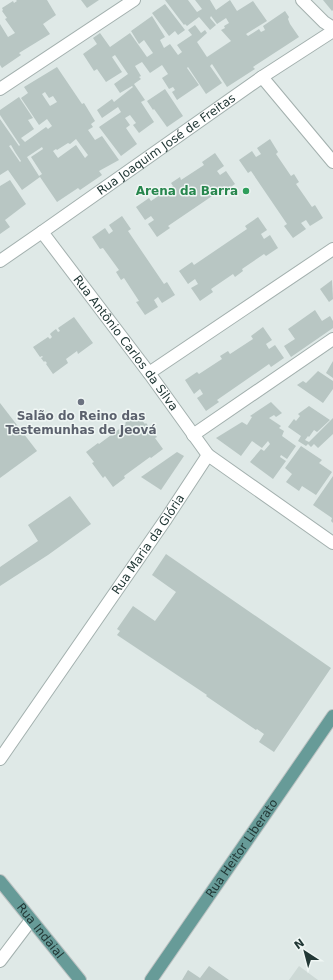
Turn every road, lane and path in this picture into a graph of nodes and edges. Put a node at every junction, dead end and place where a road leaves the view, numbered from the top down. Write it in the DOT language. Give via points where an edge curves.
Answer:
graph roads {
  1 [pos="134,0"];
  2 [pos="302,0"];
  3 [pos="333,29"];
  4 [pos="262,77"];
  5 [pos="0,89"];
  6 [pos="333,162"];
  7 [pos="42,232"];
  8 [pos="333,249"];
  9 [pos="0,261"];
  10 [pos="333,339"];
  11 [pos="149,373"];
  12 [pos="193,435"];
  13 [pos="208,455"];
  14 [pos="333,544"];
  15 [pos="333,716"];
  16 [pos="0,759"];
  17 [pos="0,881"];
  18 [pos="31,920"];
  19 [pos="0,961"];
  20 [pos="80,980"];
  21 [pos="151,980"];
  1 -- 5 [label="street"];
  2 -- 3 [label="street"];
  3 -- 4 [label="street, Rua Joaquim José de Freitas"];
  4 -- 6 [label="street"];
  4 -- 7 [label="street, Rua Joaquim José de Freitas"];
  7 -- 9 [label="street, Rua Joaquim José de Freitas"];
  7 -- 11 [label="street, Rua Antônio Carlos da Silva"];
  8 -- 11 [label="street"];
  10 -- 12 [label="street"];
  11 -- 12 [label="street, Rua Antônio Carlos da Silva"];
  12 -- 13 [label="street, Rua Antônio Carlos da Silva"];
  13 -- 14 [label="street"];
  13 -- 16 [label="street, Rua Maria da Glória"];
  15 -- 21 [label="main road, Rua Heitor Liberato"];
  17 -- 18 [label="main road, Rua Indaial"];
  18 -- 19 [label="street"];
  18 -- 20 [label="main road, Rua Indaial"];
}
